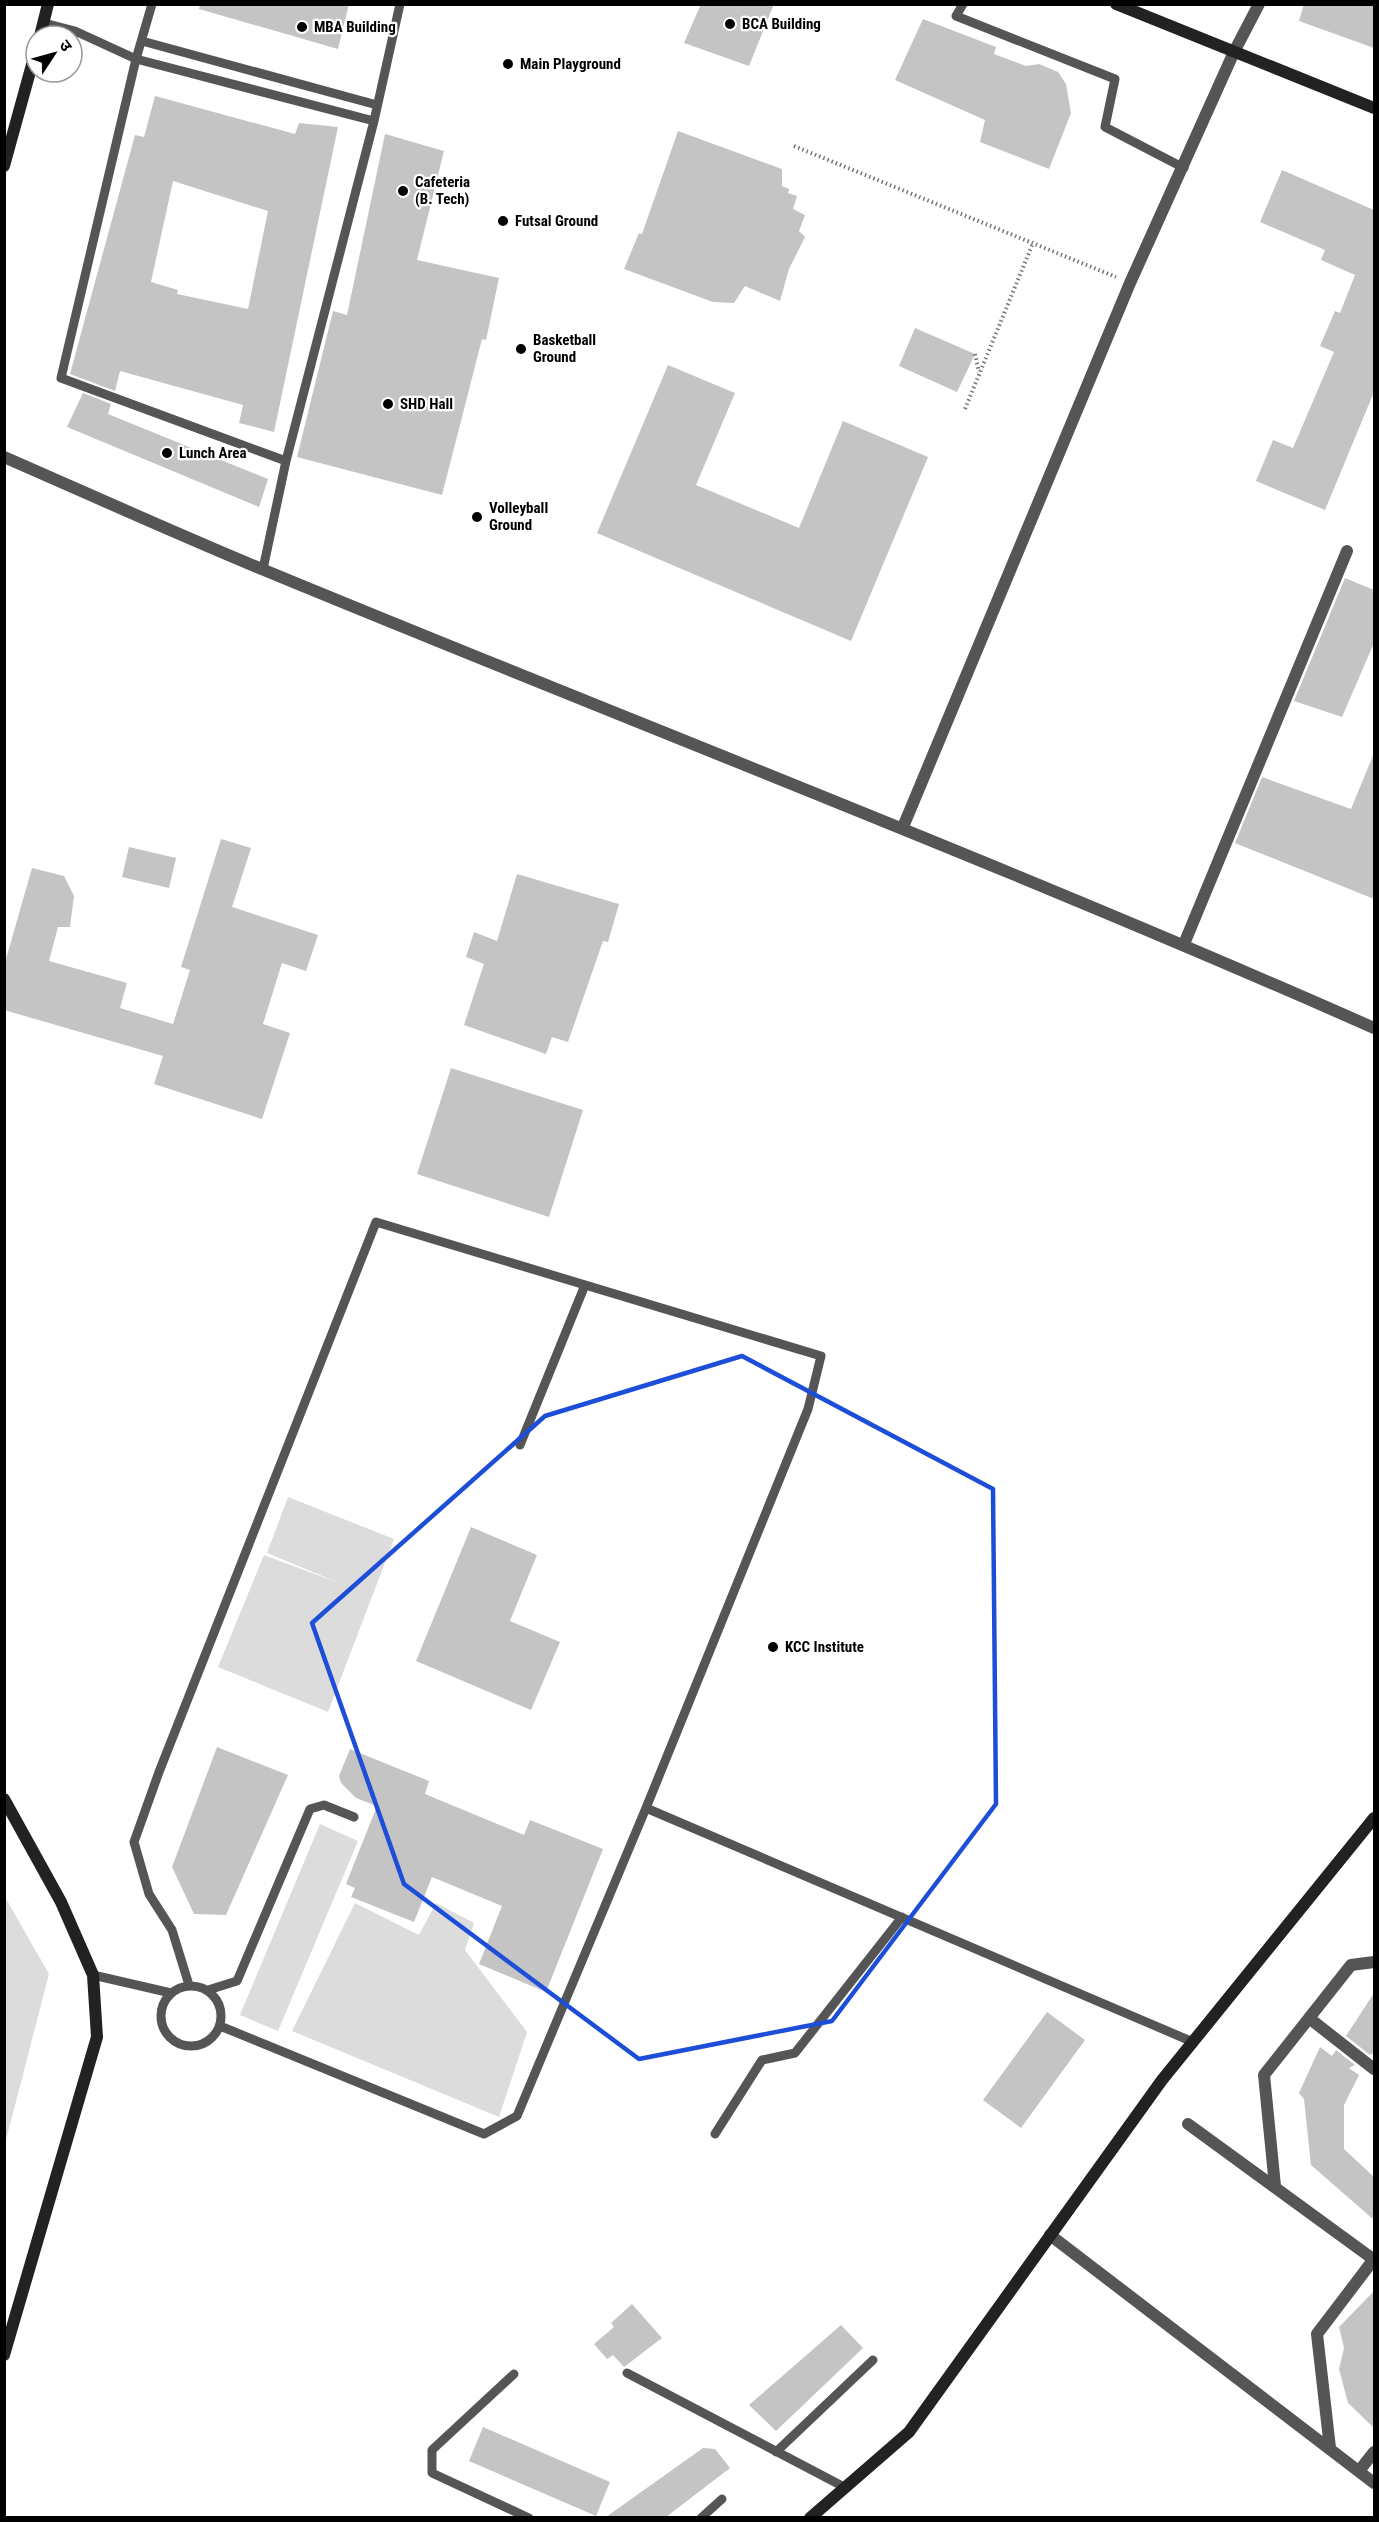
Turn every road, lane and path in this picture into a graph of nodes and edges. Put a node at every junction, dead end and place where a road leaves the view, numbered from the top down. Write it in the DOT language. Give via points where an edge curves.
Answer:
graph roads {
  1 [pos="48,4"];
  2 [pos="152,4"];
  3 [pos="400,4"];
  4 [pos="963,4"];
  5 [pos="1116,4"];
  6 [pos="1259,4"];
  7 [pos="44,23"];
  8 [pos="142,41"];
  9 [pos="1234,52"];
  10 [pos="136,59"];
  11 [pos="27,84"];
  12 [pos="377,105"];
  13 [pos="1374,108"];
  14 [pos="374,121"];
  15 [pos="794,146"];
  16 [pos="4,166"];
  17 [pos="1184,168"];
  18 [pos="1033,243"];
  19 [pos="1130,283"];
  20 [pos="975,354"];
  21 [pos="979,373"];
  22 [pos="965,409"];
  23 [pos="4,457"];
  24 [pos="286,461"];
  25 [pos="1347,551"];
  26 [pos="263,569"];
  27 [pos="903,827"];
  28 [pos="1184,944"];
  29 [pos="1374,1028"];
  30 [pos="585,1285"];
  31 [pos="520,1445"];
  32 [pos="4,1799"];
  33 [pos="646,1808"];
  34 [pos="354,1817"];
  35 [pos="1374,1818"];
  36 [pos="902,1917"];
  37 [pos="1374,1962"];
  38 [pos="93,1975"];
  39 [pos="189,1985"];
  40 [pos="208,1990"];
  41 [pos="171,1993"];
  42 [pos="1309,2018"];
  43 [pos="220,2026"];
  44 [pos="1193,2042"];
  45 [pos="1374,2069"];
  46 [pos="1188,2124"];
  47 [pos="715,2134"];
  48 [pos="1275,2186"];
  49 [pos="1050,2235"];
  50 [pos="1373,2259"];
  51 [pos="4,2355"];
  52 [pos="873,2360"];
  53 [pos="627,2373"];
  54 [pos="514,2374"];
  55 [pos="1330,2448"];
  56 [pos="776,2452"];
  57 [pos="1374,2452"];
  58 [pos="1359,2471"];
  59 [pos="1374,2483"];
  60 [pos="846,2488"];
  61 [pos="722,2499"];
  62 [pos="529,2517"];
  63 [pos="700,2517"];
  64 [pos="810,2517"];
  1 -- 7 [label="street"];
  2 -- 8 [label="lane"];
  3 -- 12 [label="lane"];
  4 -- 17 [label="lane" via="956,16 1115,79 1105,127"];
  5 -- 9 [label="street"];
  6 -- 9 [label="street"];
  7 -- 10 [label="lane" via="75,31"];
  8 -- 10 [label="lane"];
  8 -- 12 [label="lane"];
  9 -- 13 [label="street"];
  9 -- 17 [label="street"];
  10 -- 14 [label="lane"];
  10 -- 24 [label="lane" via="61,378"];
  11 -- 16 [label="street"];
  12 -- 14 [label="lane"];
  14 -- 24 [label="lane"];
  15 -- 18 [label="path"];
  17 -- 19 [label="street"];
  18 -- 19 [label="path"];
  18 -- 21 [label="path"];
  19 -- 27 [label="street"];
  20 -- 21 [label="path"];
  21 -- 22 [label="path"];
  23 -- 26 [label="street"];
  24 -- 26 [label="lane"];
  25 -- 28 [label="street"];
  26 -- 27 [label="street"];
  27 -- 28 [label="street"];
  28 -- 29 [label="street"];
  30 -- 31 [label="lane"];
  30 -- 33 [label="lane" via="820,1356 808,1409"];
  30 -- 39 [label="lane" via="376,1222 134,1842 149,1894 172,1930"];
  32 -- 38 [label="street" via="61,1902"];
  33 -- 36 [label="lane"];
  33 -- 43 [label="lane" via="517,2116 484,2134"];
  34 -- 40 [label="lane" via="324,1805 310,1809 237,1981"];
  35 -- 44 [label="street"];
  36 -- 44 [label="lane"];
  36 -- 47 [label="lane" via="795,2053 762,2060"];
  37 -- 42 [label="street" via="1351,1965"];
  38 -- 41 [label="lane"];
  38 -- 51 [label="street" via="97,2037"];
  39 -- 40 [label="lane"];
  39 -- 41 [label="lane"];
  40 -- 43 [label="lane" via="220,2006"];
  41 -- 43 [label="lane" via="161,2010 164,2029 178,2043 198,2045 215,2035"];
  42 -- 45 [label="street"];
  42 -- 48 [label="street" via="1264,2075"];
  44 -- 49 [label="street"];
  46 -- 48 [label="street"];
  48 -- 50 [label="street"];
  49 -- 55 [label="street"];
  49 -- 60 [label="street" via="909,2432"];
  50 -- 55 [label="street" via="1317,2334"];
  52 -- 56 [label="lane"];
  53 -- 56 [label="lane"];
  54 -- 62 [label="lane" via="432,2450 432,2474"];
  55 -- 58 [label="street"];
  56 -- 60 [label="lane"];
  57 -- 58 [label="street"];
  58 -- 59 [label="street"];
  60 -- 64 [label="street"];
  61 -- 63 [label="lane"];
}
